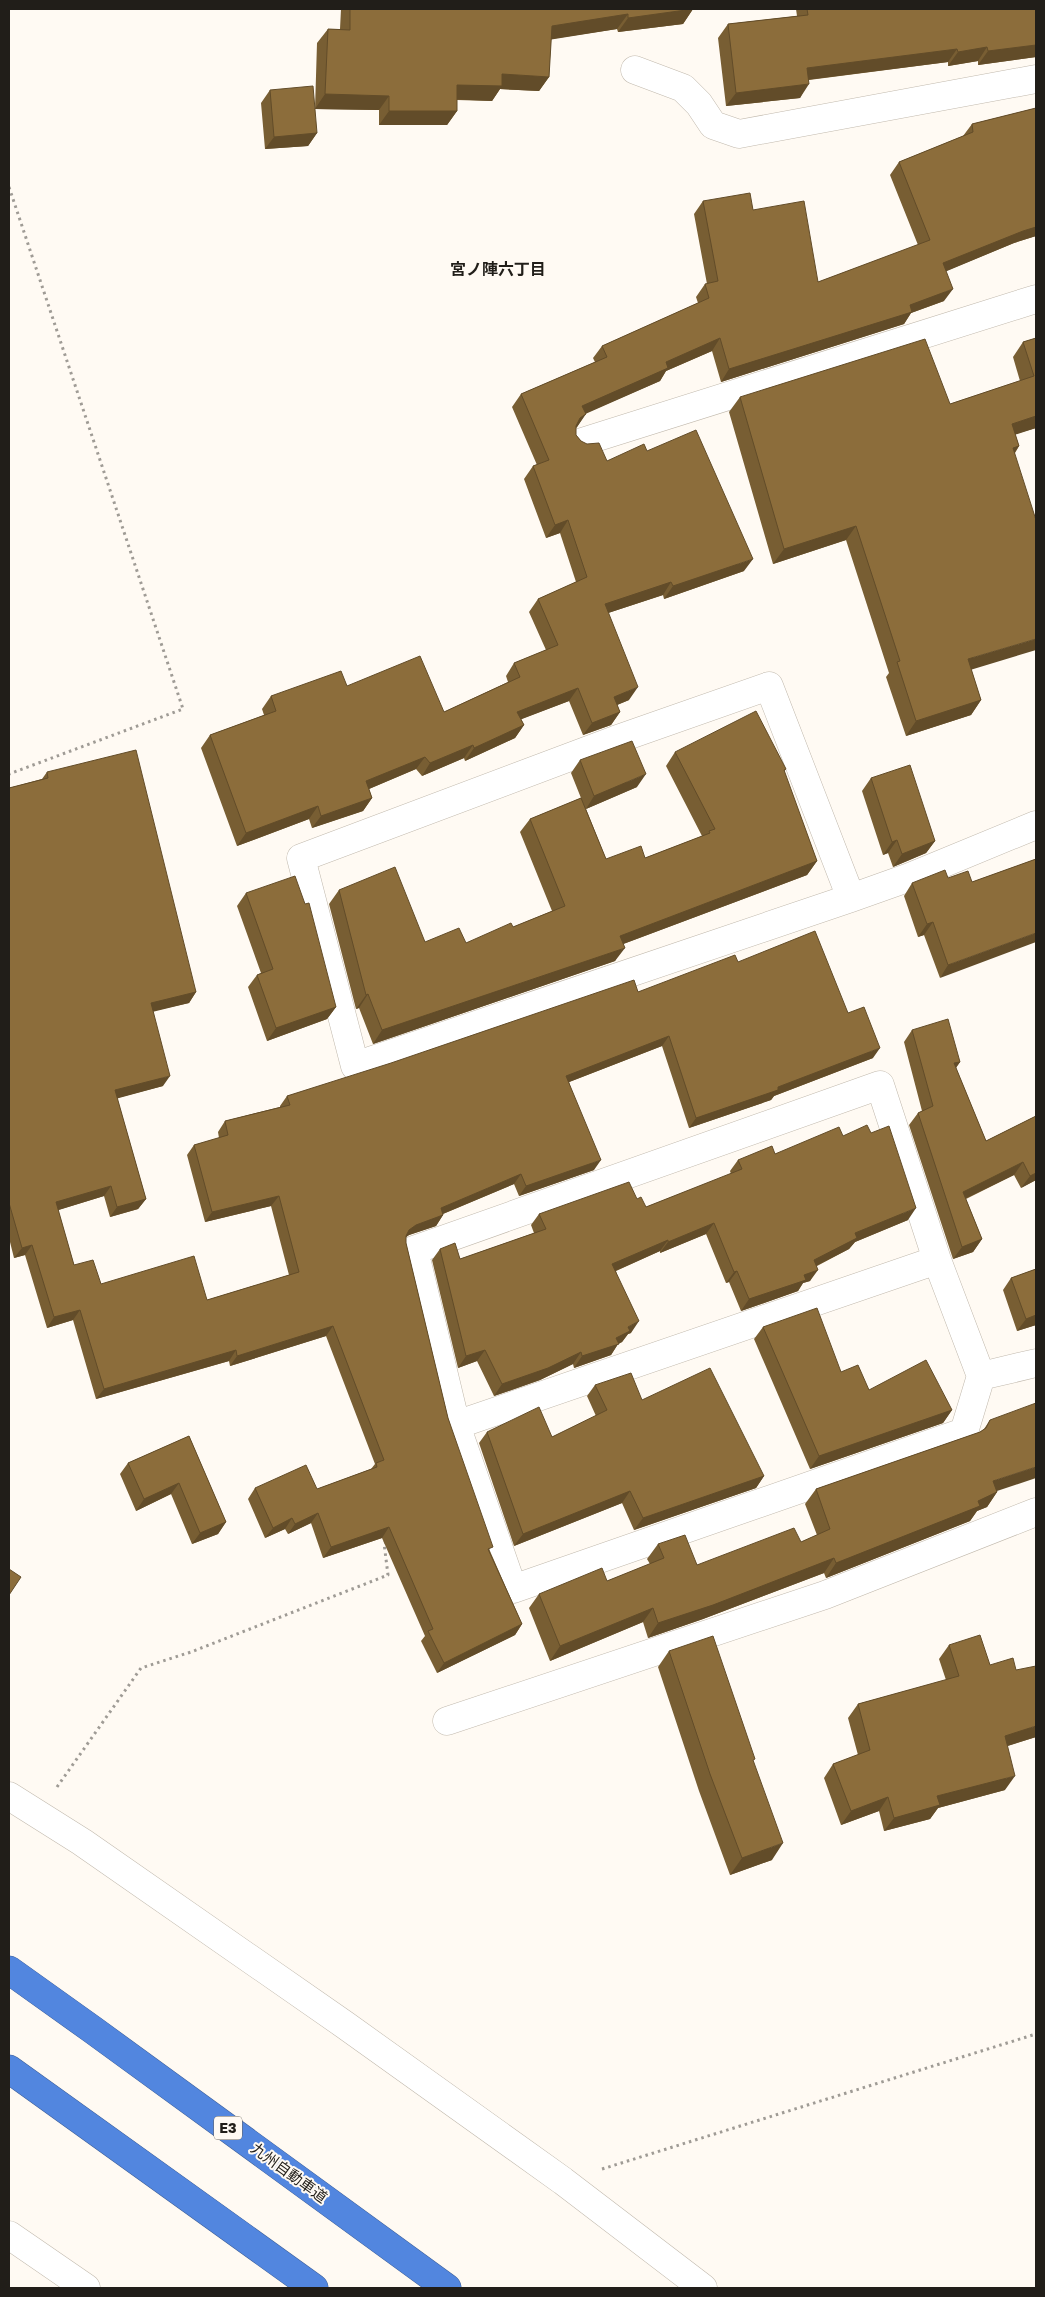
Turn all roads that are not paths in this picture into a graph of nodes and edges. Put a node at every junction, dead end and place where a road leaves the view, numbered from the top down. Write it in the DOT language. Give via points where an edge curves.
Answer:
graph roads {
  1 [pos="635,70"];
  2 [pos="1036,78"];
  3 [pos="1036,298"];
  4 [pos="582,442"];
  5 [pos="1036,825"];
  6 [pos="851,898"];
  7 [pos="937,1260"];
  8 [pos="1036,1363"];
  9 [pos="981,1376"];
  10 [pos="456,1425"];
  11 [pos="1036,1512"];
  12 [pos="447,1721"];
  13 [pos="9,1796"];
  14 [pos="9,1970"];
  15 [pos="9,2069"];
  16 [pos="9,2234"];
  17 [pos="86,2288"];
  18 [pos="314,2288"];
  19 [pos="447,2288"];
  20 [pos="703,2288"];
  1 -- 2 [label="street" via="683,88 700,104 713,125 739,134"];
  3 -- 4 [label="street"];
  5 -- 6 [label="street"];
  6 -- 6 [label="street" via="356,1066 301,858 769,686"];
  7 -- 9 [label="street"];
  7 -- 10 [label="street"];
  7 -- 10 [label="street" via="880,1085 414,1250"];
  8 -- 9 [label="street"];
  9 -- 10 [label="street" via="964,1432 513,1589"];
  11 -- 12 [label="street" via="825,1595"];
  13 -- 20 [label="street" via="82,1842 329,2014 563,2181"];
  14 -- 19 [label="highway, 九州自動車道 / E3"];
  15 -- 18 [label="highway"];
  16 -- 17 [label="street"];
}
